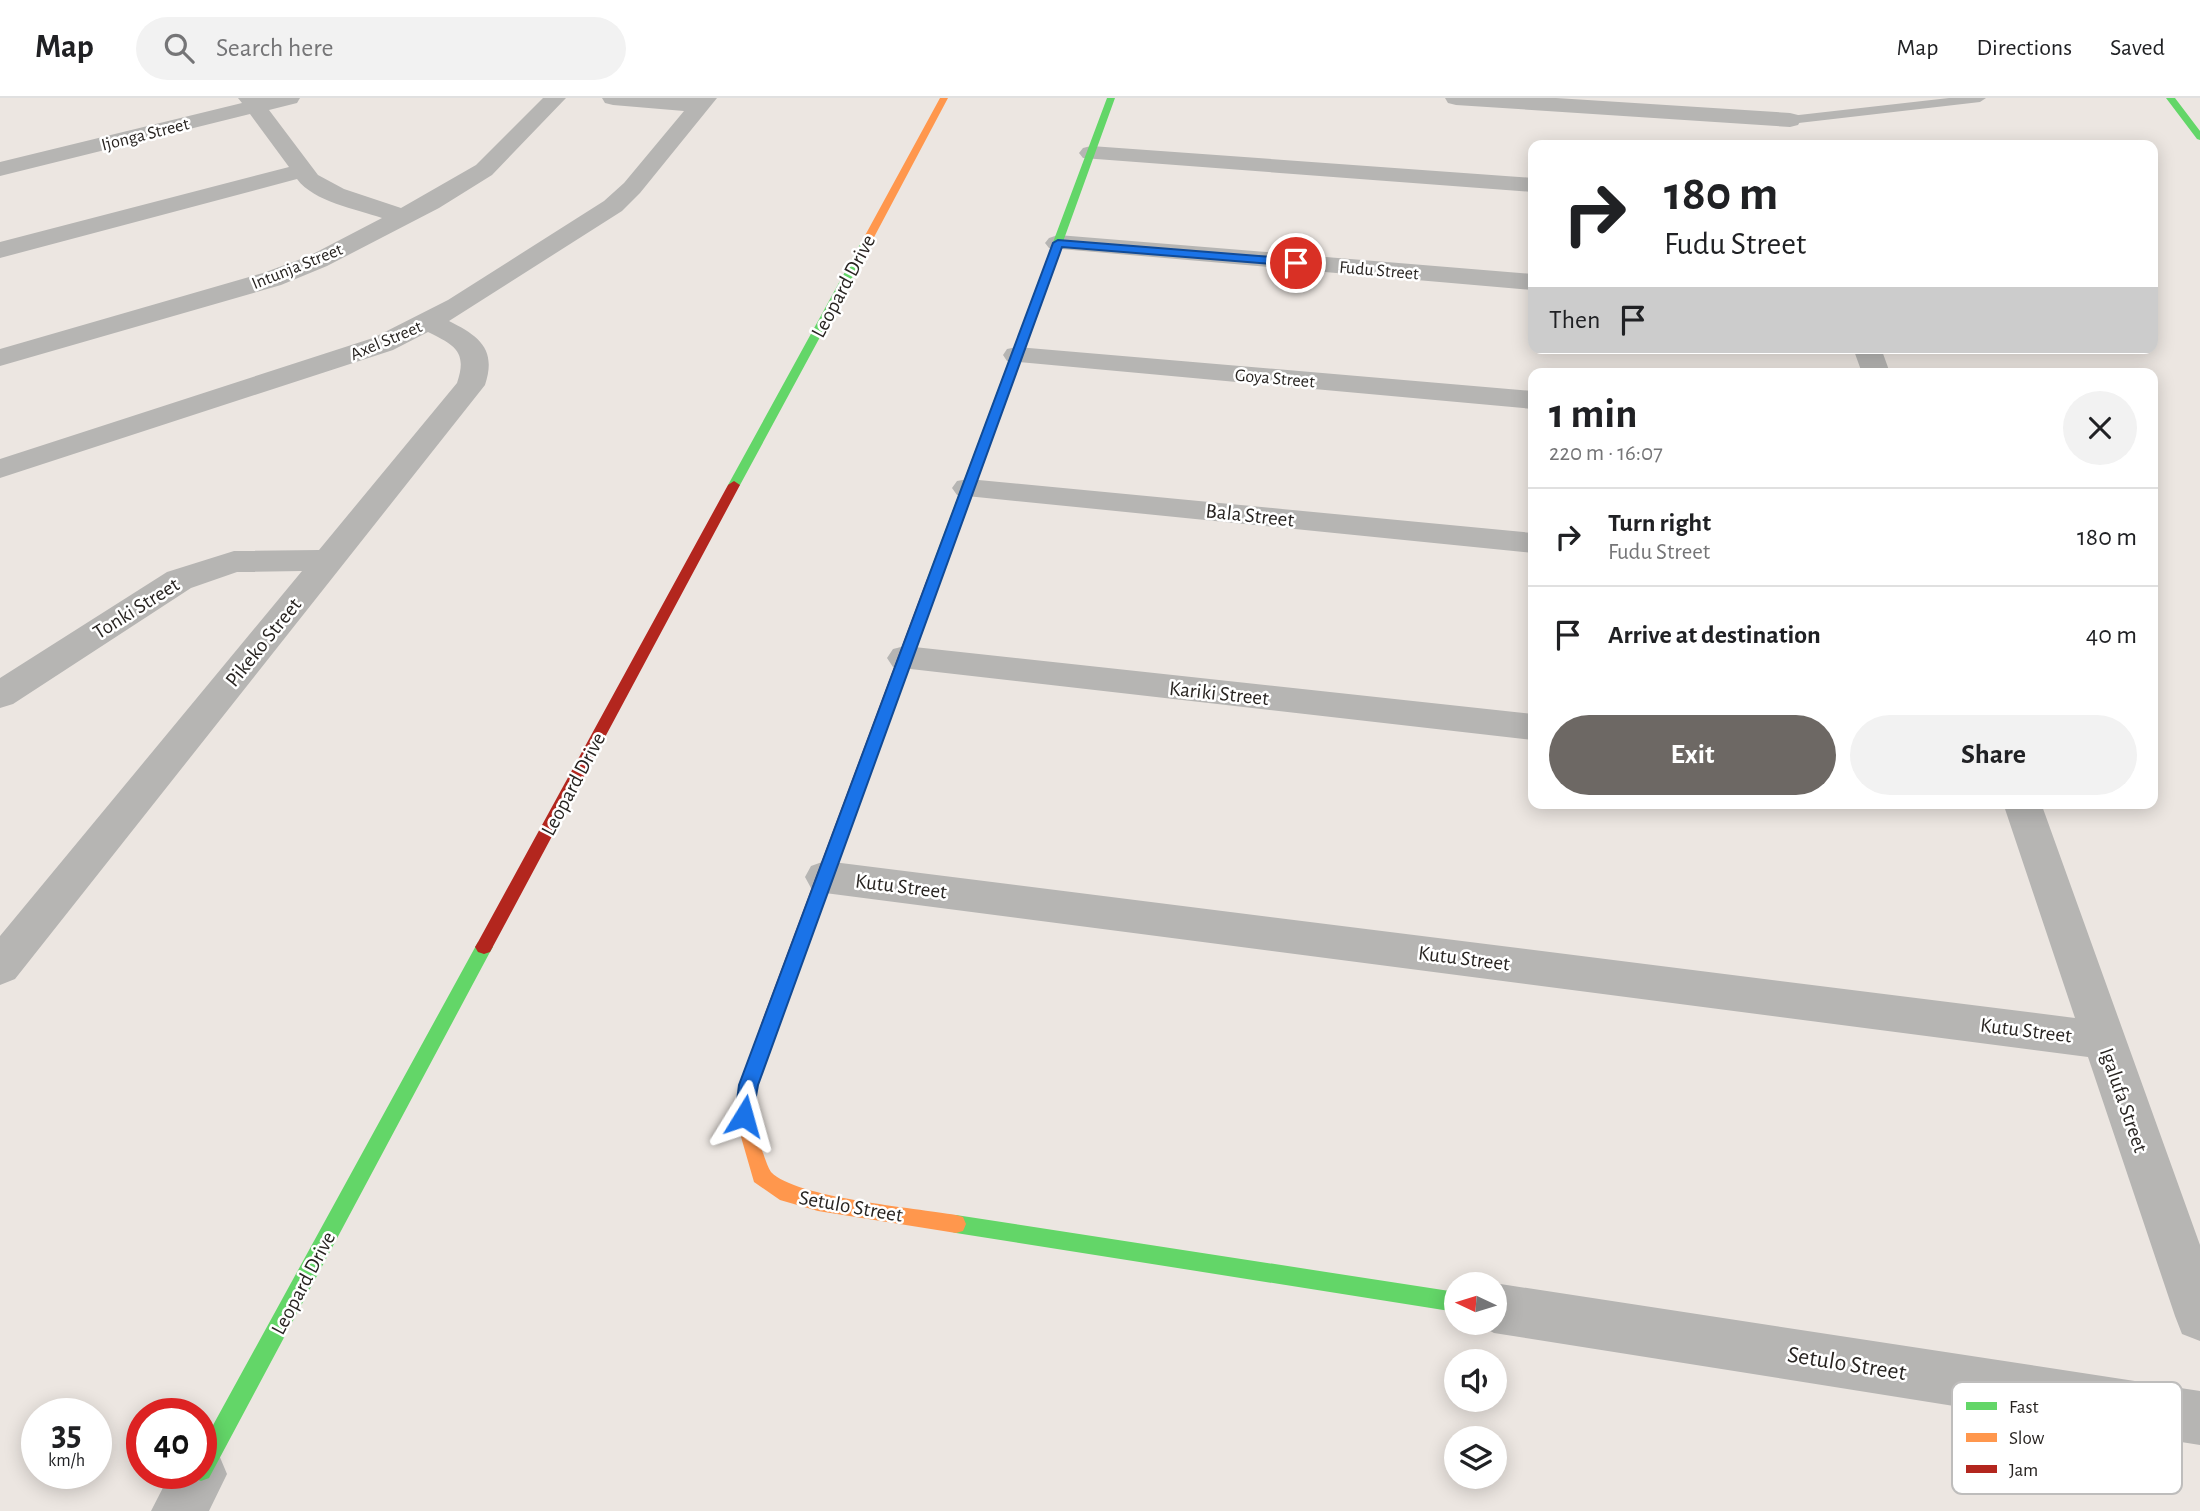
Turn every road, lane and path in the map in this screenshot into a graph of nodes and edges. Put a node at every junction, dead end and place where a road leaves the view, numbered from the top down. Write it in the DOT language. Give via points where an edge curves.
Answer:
graph roads {
  1 [pos="289,98"];
  2 [pos="555,98"];
  3 [pos="613,98"];
  4 [pos="944,98"];
  5 [pos="1111,98"];
  6 [pos="1456,98"];
  7 [pos="1782,98"];
  8 [pos="1980,98"];
  9 [pos="2170,98"];
  10 [pos="703,102"];
  11 [pos="252,103"];
  12 [pos="1790,120"];
  13 [pos="2200,137"];
  14 [pos="1796,140"];
  15 [pos="1091,153"];
  16 [pos="0,169"];
  17 [pos="302,171"];
  18 [pos="1528,185"];
  19 [pos="402,217"];
  20 [pos="1058,243"];
  21 [pos="0,250"];
  22 [pos="1528,282"];
  23 [pos="430,322"];
  24 [pos="1017,355"];
  25 [pos="0,358"];
  26 [pos="1528,400"];
  27 [pos="0,469"];
  28 [pos="968,488"];
  29 [pos="1528,543"];
  30 [pos="328,561"];
  31 [pos="905,658"];
  32 [pos="0,695"];
  33 [pos="1528,726"];
  34 [pos="2024,809"];
  35 [pos="825,877"];
  36 [pos="0,967"];
  37 [pos="2102,1040"];
  38 [pos="1444,1300"];
  39 [pos="1507,1310"];
  40 [pos="2200,1316"];
  41 [pos="1969,1382"];
  42 [pos="2182,1415"];
  43 [pos="2200,1418"];
  44 [pos="217,1441"];
  45 [pos="191,1489"];
  46 [pos="179,1511"];
  1 -- 11 [label="street, Ijonga Street"];
  2 -- 19 [label="street, Intunja Street" via="484,170"];
  3 -- 10 [label="street"];
  4 -- 44 [label="street, Leopard Drive"];
  5 -- 15 [label="street, Setulo Street"];
  6 -- 12 [label="street"];
  7 -- 12 [label="street"];
  8 -- 12 [label="lane"];
  9 -- 13 [label="street"];
  10 -- 23 [label="street, Axel Street" via="632,188 594,221"];
  11 -- 16 [label="street, Ijonga Street"];
  11 -- 17 [label="street"];
  12 -- 14 [label="street"];
  15 -- 18 [label="street"];
  15 -- 20 [label="street, Setulo Street"];
  17 -- 19 [label="street" via="335,194"];
  17 -- 21 [label="street"];
  19 -- 25 [label="street, Intunja Street" via="295,271"];
  20 -- 22 [label="street, Fudu Street"];
  20 -- 24 [label="street, Setulo Street"];
  23 -- 27 [label="street, Axel Street" via="346,357"];
  23 -- 30 [label="street, Pikeko Street" via="471,347 477,371 471,385"];
  24 -- 26 [label="street, Goya Street"];
  24 -- 28 [label="street, Setulo Street"];
  28 -- 29 [label="street, Bala Street"];
  28 -- 31 [label="street, Setulo Street"];
  30 -- 32 [label="street, Tonki Street" via="234,562 179,580"];
  30 -- 36 [label="street, Pikeko Street"];
  31 -- 33 [label="street, Kariki Street"];
  31 -- 35 [label="street, Setulo Street"];
  34 -- 37 [label="street, Igalufa Street"];
  35 -- 37 [label="street, Kutu Street"];
  35 -- 38 [label="street, Setulo Street" via="748,1085 744,1116 761,1176 787,1194"];
  37 -- 40 [label="street, Igalufa Street"];
  39 -- 41 [label="street, Setulo Street"];
  42 -- 43 [label="street, Setulo Street"];
  45 -- 46 [label="street, Leopard Drive"];
}
